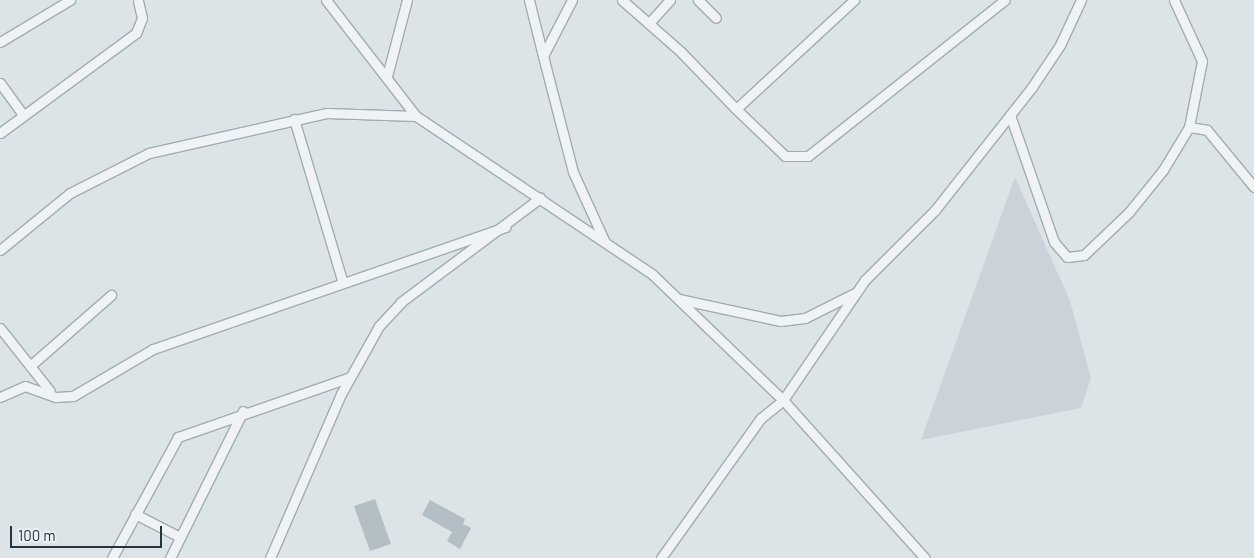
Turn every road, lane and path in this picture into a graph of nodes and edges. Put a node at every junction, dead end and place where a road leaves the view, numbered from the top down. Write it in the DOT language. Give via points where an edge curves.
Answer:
graph roads {
  1 [pos="70,0"];
  2 [pos="138,0"];
  3 [pos="326,0"];
  4 [pos="407,0"];
  5 [pos="528,0"];
  6 [pos="572,0"];
  7 [pos="622,0"];
  8 [pos="670,0"];
  9 [pos="698,0"];
  10 [pos="854,0"];
  11 [pos="1005,0"];
  12 [pos="1081,0"];
  13 [pos="1174,0"];
  14 [pos="716,18"];
  15 [pos="650,22"];
  16 [pos="0,42"];
  17 [pos="543,56"];
  18 [pos="387,76"];
  19 [pos="0,83"];
  20 [pos="736,109"];
  21 [pos="23,115"];
  22 [pos="1010,115"];
  23 [pos="416,116"];
  24 [pos="294,119"];
  25 [pos="1189,127"];
  26 [pos="0,133"];
  27 [pos="1254,187"];
  28 [pos="540,198"];
  29 [pos="504,227"];
  30 [pos="604,240"];
  31 [pos="0,250"];
  32 [pos="342,283"];
  33 [pos="855,293"];
  34 [pos="111,295"];
  35 [pos="678,299"];
  36 [pos="0,328"];
  37 [pos="30,366"];
  38 [pos="350,377"];
  39 [pos="52,393"];
  40 [pos="0,396"];
  41 [pos="783,400"];
  42 [pos="243,411"];
  43 [pos="135,514"];
  44 [pos="180,537"];
  45 [pos="112,558"];
  46 [pos="170,558"];
  47 [pos="270,558"];
  48 [pos="661,558"];
  49 [pos="925,558"];
  1 -- 16 [label="street"];
  2 -- 21 [label="street" via="142,18 136,33"];
  3 -- 18 [label="street"];
  4 -- 18 [label="street"];
  5 -- 17 [label="street"];
  6 -- 17 [label="street"];
  7 -- 15 [label="street"];
  8 -- 15 [label="street"];
  9 -- 14 [label="street"];
  10 -- 20 [label="street"];
  11 -- 20 [label="street" via="808,156 785,156"];
  12 -- 22 [label="street" via="1050,62"];
  13 -- 25 [label="street" via="1202,61"];
  15 -- 20 [label="street"];
  17 -- 30 [label="street" via="573,172"];
  18 -- 23 [label="street"];
  19 -- 21 [label="street"];
  21 -- 26 [label="street"];
  22 -- 25 [label="street" via="1054,242 1067,257 1084,255 1099,244 1163,170"];
  22 -- 33 [label="street" via="935,210"];
  23 -- 24 [label="street" via="357,112"];
  23 -- 28 [label="street"];
  24 -- 31 [label="street" via="177,144 120,165 63,197"];
  24 -- 32 [label="street"];
  25 -- 27 [label="street" via="1207,130"];
  28 -- 29 [label="street"];
  28 -- 30 [label="street"];
  29 -- 32 [label="street"];
  29 -- 38 [label="street" via="391,312"];
  30 -- 35 [label="street"];
  32 -- 39 [label="street" via="153,349 73,396"];
  33 -- 35 [label="street" via="805,318 781,321"];
  33 -- 41 [label="street"];
  34 -- 37 [label="street"];
  35 -- 41 [label="street" via="714,339"];
  36 -- 37 [label="street"];
  37 -- 39 [label="street"];
  38 -- 42 [label="street"];
  38 -- 47 [label="street"];
  39 -- 40 [label="street" via="24,386"];
  41 -- 48 [label="street" via="761,418"];
  41 -- 49 [label="street"];
  42 -- 43 [label="street" via="186,433 172,443"];
  42 -- 44 [label="street"];
  43 -- 44 [label="street"];
  43 -- 45 [label="street"];
  44 -- 46 [label="street"];
}
